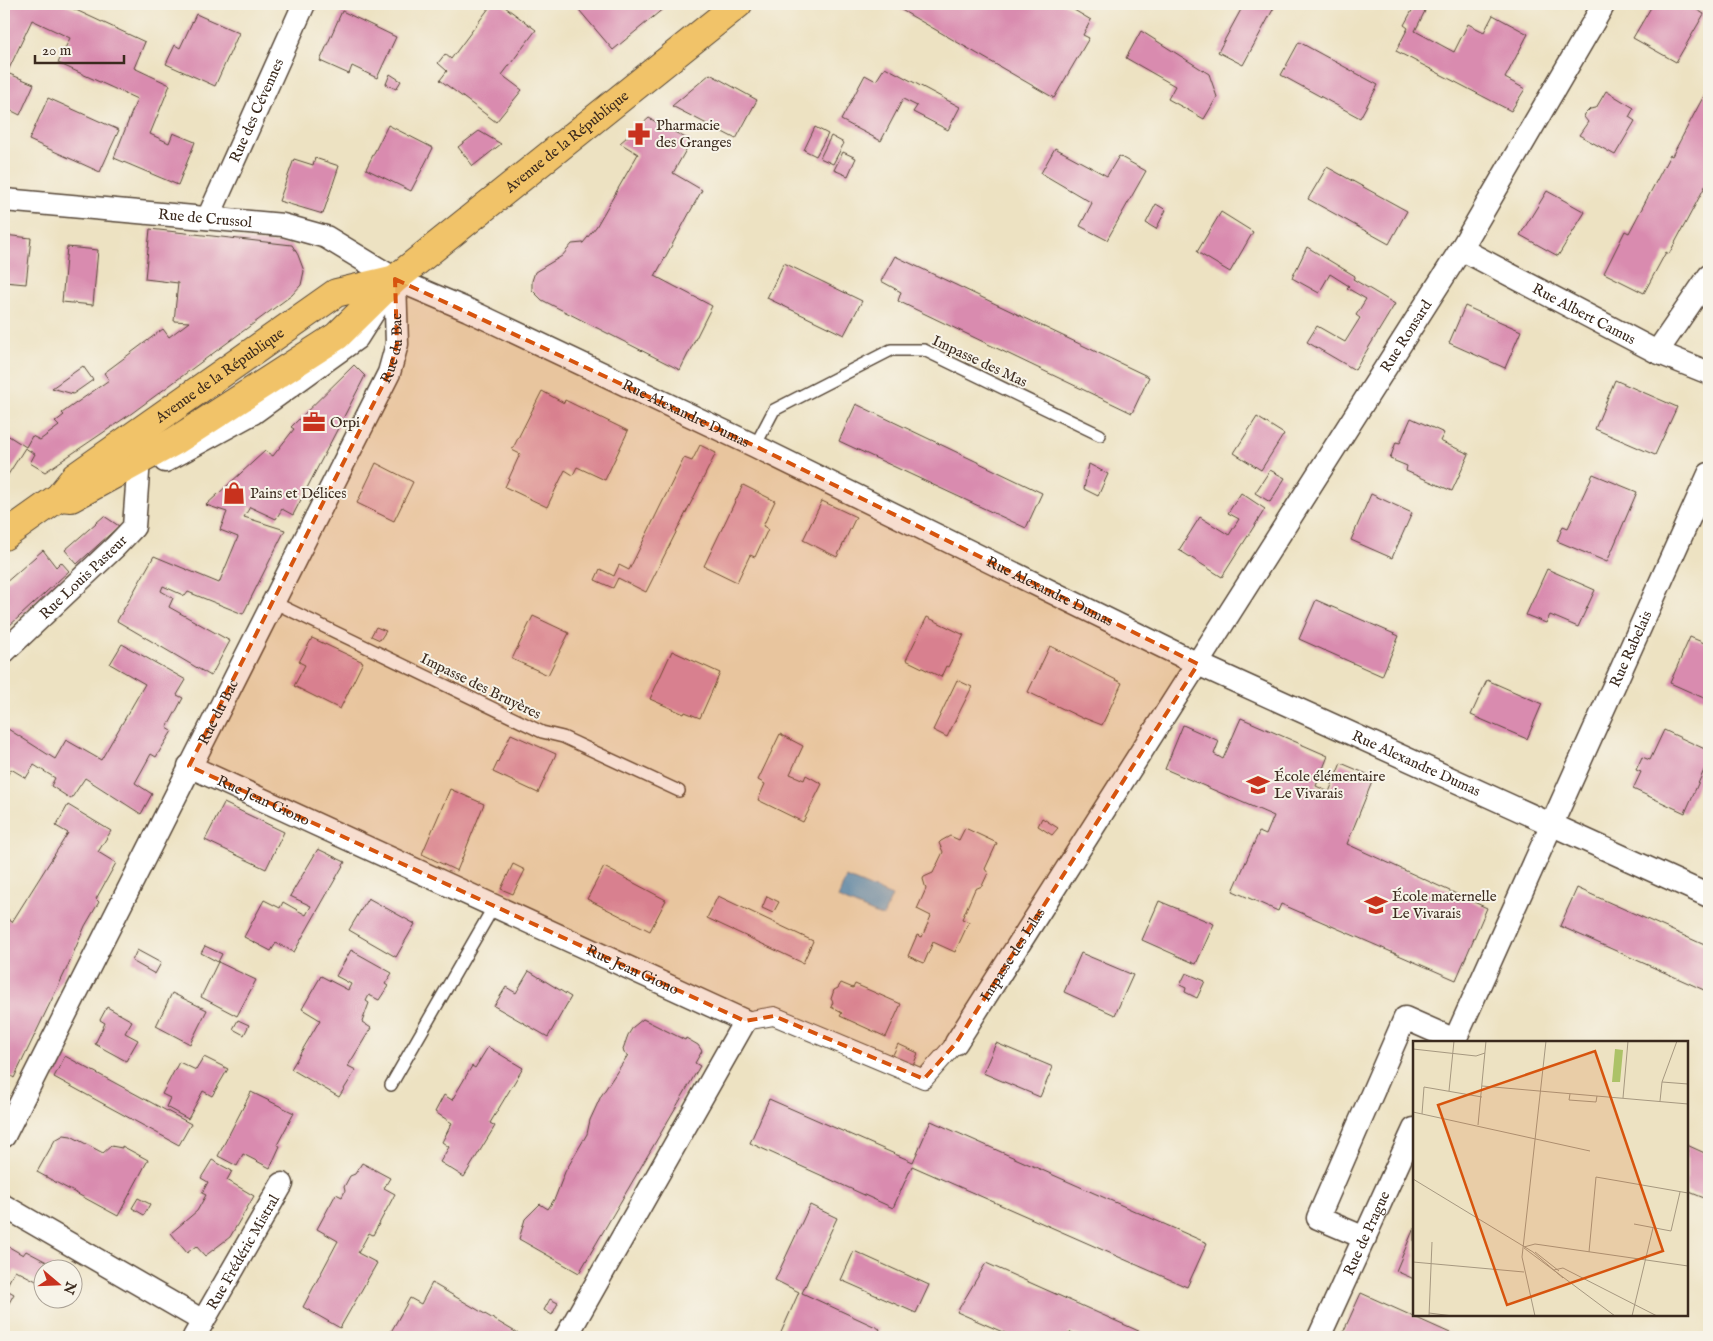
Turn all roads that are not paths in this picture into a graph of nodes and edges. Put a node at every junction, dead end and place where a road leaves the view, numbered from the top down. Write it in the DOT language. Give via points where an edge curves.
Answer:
graph roads {
  1 [pos="304,4"];
  2 [pos="738,4"];
  3 [pos="1604,4"];
  4 [pos="4,200"];
  5 [pos="208,218"];
  6 [pos="1461,249"];
  7 [pos="394,279"];
  8 [pos="1709,281"];
  9 [pos="1658,352"];
  10 [pos="1709,373"];
  11 [pos="141,430"];
  12 [pos="1100,435"];
  13 [pos="755,446"];
  14 [pos="138,468"];
  15 [pos="1709,474"];
  16 [pos="60,497"];
  17 [pos="4,536"];
  18 [pos="273,602"];
  19 [pos="4,652"];
  20 [pos="1198,664"];
  21 [pos="189,766"];
  22 [pos="679,791"];
  23 [pos="1553,824"];
  24 [pos="1709,896"];
  25 [pos="494,906"];
  26 [pos="745,1021"];
  27 [pos="1454,1041"];
  28 [pos="956,1043"];
  29 [pos="391,1085"];
  30 [pos="1413,1131"];
  31 [pos="4,1136"];
  32 [pos="282,1184"];
  33 [pos="4,1206"];
  34 [pos="1364,1238"];
  35 [pos="199,1329"];
  36 [pos="566,1337"];
  37 [pos="1319,1337"];
  1 -- 5 [label="street, Rue des Cévennes"];
  2 -- 7 [label="main road, Avenue de la République"];
  3 -- 6 [label="street, Rue Ronsard"];
  4 -- 5 [label="street, Rue de Crussol"];
  5 -- 7 [label="street, Rue de Crussol" via="283,225 326,237"];
  6 -- 9 [label="street, Rue Albert Camus"];
  6 -- 20 [label="street, Rue Ronsard"];
  7 -- 11 [label="main road, Avenue de la République" via="336,293"];
  7 -- 13 [label="street, Rue Alexandre Dumas" via="468,310"];
  7 -- 14 [label="main road, Avenue de la République" via="337,336"];
  7 -- 18 [label="street, Rue du Bac" via="397,344 389,374"];
  8 -- 9 [label="street"];
  9 -- 10 [label="street, Rue Albert Camus"];
  11 -- 14 [label="street, Rue Louis Pasteur"];
  11 -- 16 [label="main road, Avenue de la République" via="75,477"];
  12 -- 13 [label="lane, Impasse des Mas" via="924,350 891,350 774,410"];
  13 -- 20 [label="street, Rue Alexandre Dumas"];
  14 -- 16 [label="main road, Avenue de la République" via="95,484 71,498"];
  14 -- 19 [label="street, Rue Louis Pasteur" via="134,528"];
  15 -- 23 [label="street, Rue Rabelais"];
  16 -- 17 [label="main road, Avenue de la République"];
  18 -- 21 [label="street, Rue du Bac"];
  18 -- 22 [label="lane, Impasse des Bruyères" via="542,732 563,737"];
  20 -- 23 [label="street, Rue Alexandre Dumas"];
  20 -- 28 [label="street, Impasse des Lilas"];
  21 -- 25 [label="street, Rue Jean Giono"];
  21 -- 31 [label="street, Rue du Bac"];
  23 -- 24 [label="street, Rue Alexandre Dumas"];
  23 -- 27 [label="street"];
  25 -- 26 [label="street, Rue Jean Giono"];
  25 -- 29 [label="lane"];
  26 -- 28 [label="street, Impasse des Lilas" via="774,1016 924,1079"];
  26 -- 36 [label="street"];
  27 -- 34 [label="street" via="1405,1018 1318,1218"];
  30 -- 34 [label="street, Rue de Prague"];
  32 -- 35 [label="street, Rue Frédéric Mistral"];
  33 -- 35 [label="street, Rue Frédéric Mistral"];
  34 -- 37 [label="street, Rue de Prague"];
}
